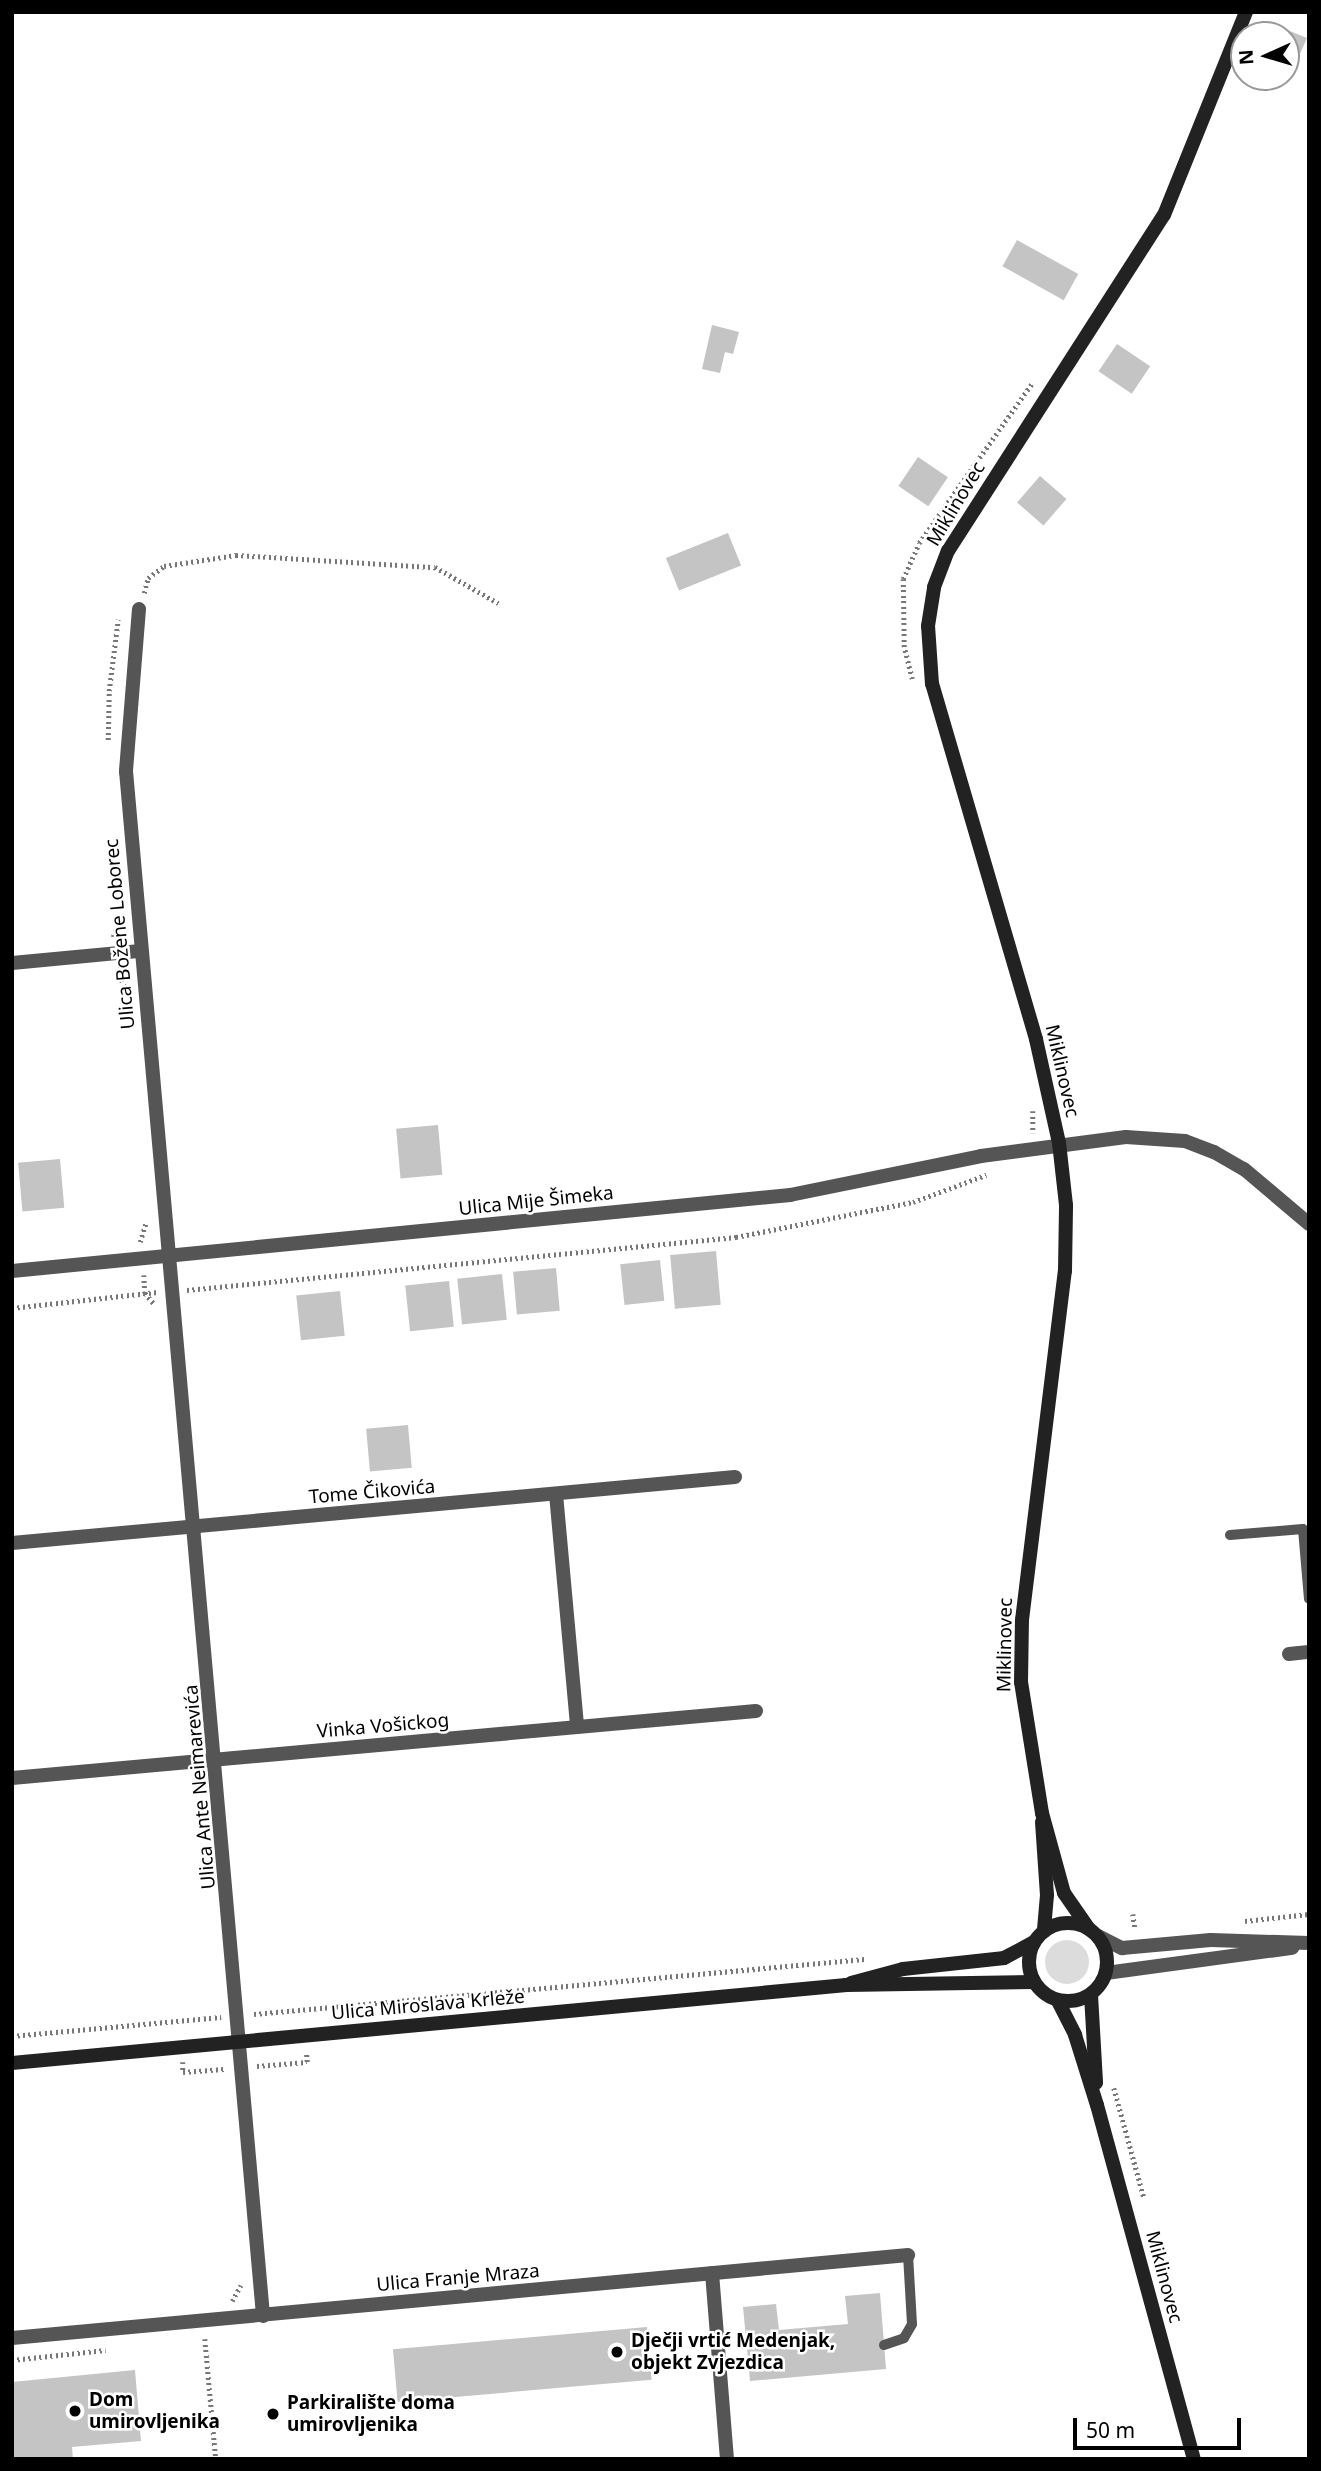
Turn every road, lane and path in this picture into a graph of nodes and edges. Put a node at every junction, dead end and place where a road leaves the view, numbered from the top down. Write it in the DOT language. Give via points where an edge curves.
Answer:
graph roads {
  1 [pos="1246,12"];
  2 [pos="499,603"];
  3 [pos="139,609"];
  4 [pos="140,951"];
  5 [pos="12,963"];
  6 [pos="1059,1143"];
  7 [pos="994,1172"];
  8 [pos="1309,1224"];
  9 [pos="170,1256"];
  10 [pos="12,1271"];
  11 [pos="173,1290"];
  12 [pos="12,1308"];
  13 [pos="735,1477"];
  14 [pos="556,1494"];
  15 [pos="195,1528"];
  16 [pos="1230,1535"];
  17 [pos="12,1543"];
  18 [pos="1309,1599"];
  19 [pos="1309,1652"];
  20 [pos="1289,1654"];
  21 [pos="756,1711"];
  22 [pos="577,1727"];
  23 [pos="217,1760"];
  24 [pos="12,1778"];
  25 [pos="1042,1813"];
  26 [pos="1133,1914"];
  27 [pos="1094,1933"];
  28 [pos="1040,1936"];
  29 [pos="1309,1944"];
  30 [pos="1139,1947"];
  31 [pos="868,1959"];
  32 [pos="1106,1973"];
  33 [pos="1034,1982"];
  34 [pos="846,1985"];
  35 [pos="1091,1995"];
  36 [pos="1058,2001"];
  37 [pos="239,2015"];
  38 [pos="12,2036"];
  39 [pos="241,2042"];
  40 [pos="12,2063"];
  41 [pos="1113,2085"];
  42 [pos="1097,2105"];
  43 [pos="1146,2205"];
  44 [pos="908,2255"];
  45 [pos="712,2273"];
  46 [pos="263,2316"];
  47 [pos="12,2338"];
  48 [pos="205,2339"];
  49 [pos="884,2344"];
  50 [pos="216,2459"];
  51 [pos="727,2459"];
  52 [pos="1194,2459"];
  1 -- 6 [label="main road, Miklinovec" via="1164,215 948,551 934,587 927,654 932,684 1029,1013"];
  2 -- 3 [label="path" via="435,567 236,555 164,566 148,578"];
  3 -- 4 [label="street, Ulica Božene Loborec" via="126,771"];
  4 -- 5 [label="street"];
  4 -- 9 [label="street, Ulica Božene Loborec"];
  6 -- 8 [label="street, Miklinovec" via="1126,1137 1185,1141 1244,1169"];
  6 -- 9 [label="street, Ulica Mije Šimeka" via="790,1195"];
  6 -- 25 [label="main road, Miklinovec" via="1066,1205 1065,1271 1020,1650 1024,1710"];
  7 -- 11 [label="path" via="913,1202 722,1239"];
  9 -- 10 [label="street, Ulica Mije Šimeka"];
  9 -- 11 [label="street, Ulica Ante Neimarevića"];
  11 -- 12 [label="path"];
  11 -- 15 [label="street, Ulica Ante Neimarevića"];
  13 -- 14 [label="street, Tome Čikovića"];
  14 -- 15 [label="street, Tome Čikovića"];
  14 -- 22 [label="street"];
  15 -- 17 [label="street, Tome Čikovića"];
  15 -- 23 [label="street, Ulica Ante Neimarevića"];
  16 -- 18 [label="lane" via="1303,1529"];
  19 -- 20 [label="street"];
  21 -- 22 [label="street, Vinka Vošickog"];
  22 -- 23 [label="street, Vinka Vošickog"];
  23 -- 24 [label="street, Vinka Vošickog"];
  23 -- 37 [label="street, Ulica Ante Neimarevića"];
  25 -- 27 [label="main road, Miklinovec" via="1070,1906"];
  25 -- 28 [label="main road, Miklinovec" via="1048,1907"];
  26 -- 30 [label="path"];
  27 -- 28 [label="main road" via="1068,1923"];
  27 -- 30 [label="street" via="1122,1948"];
  27 -- 32 [label="main road" via="1105,1948"];
  28 -- 33 [label="main road" via="1029,1961"];
  28 -- 34 [label="main road, Ulica Miroslava Krleže" via="1004,1958 903,1969"];
  29 -- 30 [label="street" via="1225,1940"];
  29 -- 32 [label="street"];
  31 -- 37 [label="path"];
  32 -- 35 [label="main road"];
  33 -- 34 [label="main road, Ulica Miroslava Krleže"];
  33 -- 36 [label="main road"];
  34 -- 39 [label="main road, Ulica Miroslava Krleže"];
  35 -- 36 [label="main road"];
  35 -- 42 [label="main road, Miklinovec"];
  36 -- 42 [label="main road, Miklinovec" via="1075,2035"];
  37 -- 38 [label="path"];
  37 -- 39 [label="street, Ulica Ante Neimarevića"];
  39 -- 40 [label="main road, Ulica Miroslava Krleže"];
  39 -- 46 [label="street, Ulica Ante Neimarevića"];
  41 -- 43 [label="path"];
  42 -- 52 [label="main road, Miklinovec"];
  44 -- 45 [label="street, Ulica Franje Mraza"];
  44 -- 49 [label="lane" via="912,2324 904,2338"];
  45 -- 46 [label="street, Ulica Franje Mraza"];
  45 -- 51 [label="street"];
  46 -- 47 [label="street, Ulica Franje Mraza"];
  48 -- 50 [label="path"];
}
